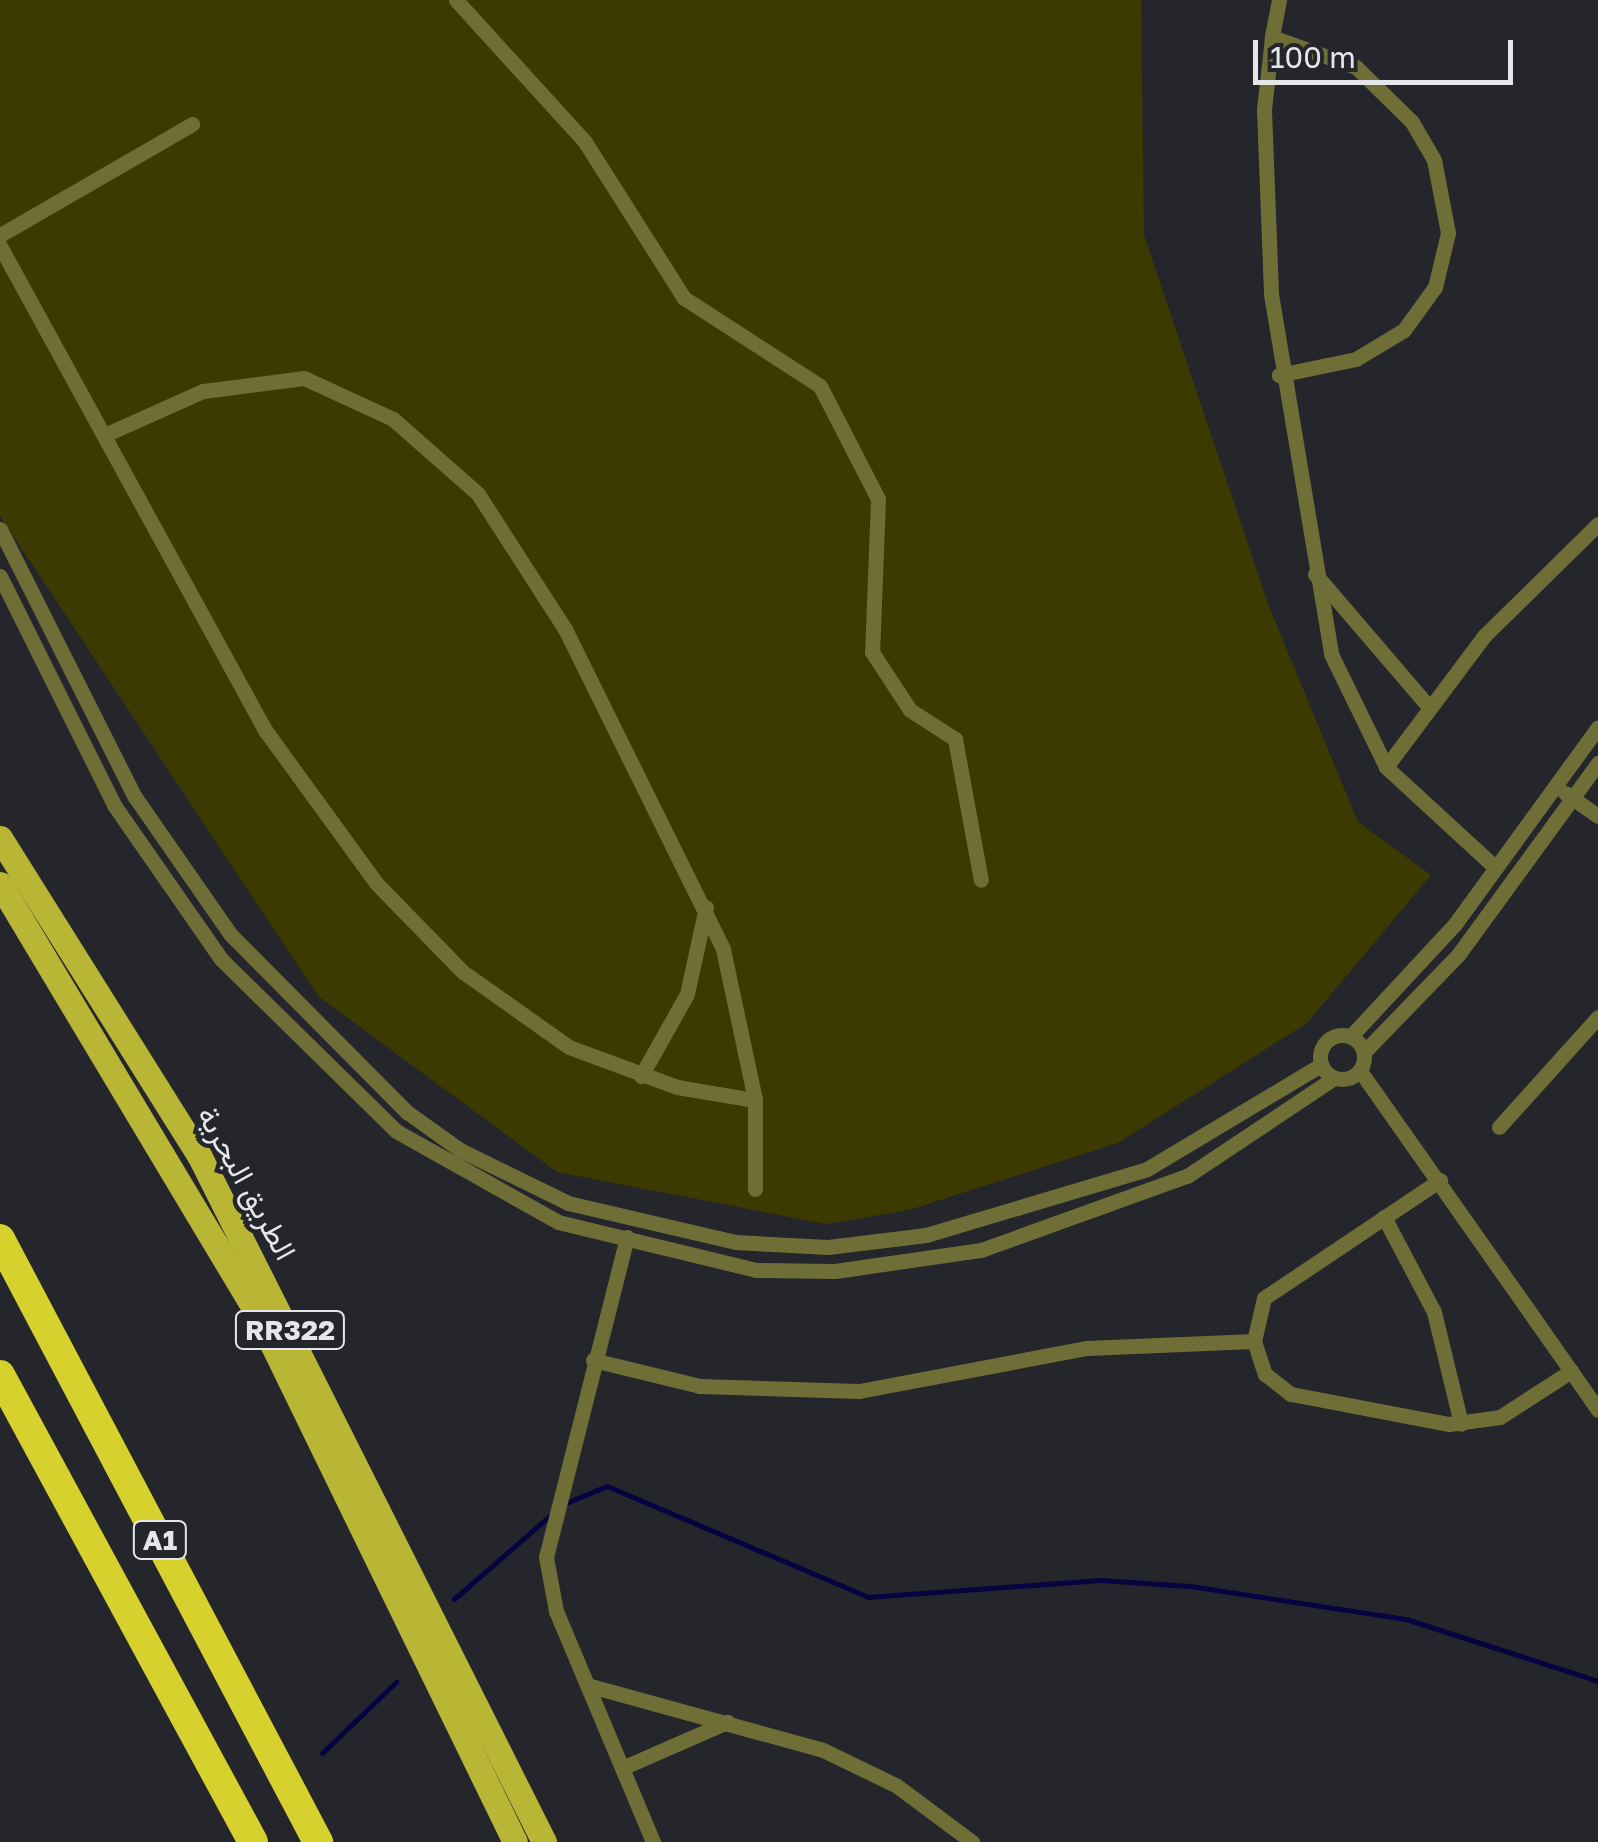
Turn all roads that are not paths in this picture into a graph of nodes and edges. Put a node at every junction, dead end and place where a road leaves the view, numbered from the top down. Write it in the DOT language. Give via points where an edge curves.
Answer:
graph roads {
  1 [pos="456,0"];
  2 [pos="1279,0"];
  3 [pos="1272,37"];
  4 [pos="192,124"];
  5 [pos="0,236"];
  6 [pos="0,246"];
  7 [pos="1280,374"];
  8 [pos="109,433"];
  9 [pos="1598,524"];
  10 [pos="0,529"];
  11 [pos="1310,567"];
  12 [pos="0,576"];
  13 [pos="1428,706"];
  14 [pos="1598,727"];
  15 [pos="1598,763"];
  16 [pos="1386,767"];
  17 [pos="1553,784"];
  18 [pos="1569,796"];
  19 [pos="1598,816"];
  20 [pos="0,838"];
  21 [pos="1496,868"];
  22 [pos="981,880"];
  23 [pos="0,884"];
  24 [pos="706,907"];
  25 [pos="1598,1016"];
  26 [pos="1351,1036"];
  27 [pos="1364,1052"];
  28 [pos="1321,1065"];
  29 [pos="1360,1071"];
  30 [pos="641,1076"];
  31 [pos="1334,1078"];
  32 [pos="755,1100"];
  33 [pos="1499,1127"];
  34 [pos="1440,1180"];
  35 [pos="755,1189"];
  36 [pos="1384,1217"];
  37 [pos="630,1225"];
  38 [pos="0,1239"];
  39 [pos="625,1244"];
  40 [pos="1254,1341"];
  41 [pos="593,1360"];
  42 [pos="1571,1371"];
  43 [pos="0,1375"];
  44 [pos="1598,1410"];
  45 [pos="1460,1424"];
  46 [pos="587,1685"];
  47 [pos="727,1722"];
  48 [pos="622,1768"];
  49 [pos="253,1842"];
  50 [pos="318,1842"];
  51 [pos="515,1842"];
  52 [pos="544,1842"];
  53 [pos="653,1842"];
  54 [pos="972,1842"];
  1 -- 22 [label="street" via="585,142 684,298 820,386 878,499 872,652 910,710 954,739"];
  2 -- 3 [label="street"];
  3 -- 7 [label="street" via="1264,150"];
  3 -- 7 [label="street" via="1328,53 1385,91 1434,160 1448,233 1435,287 1404,330 1356,359"];
  4 -- 5 [label="street"];
  6 -- 8 [label="street"];
  7 -- 11 [label="street"];
  8 -- 24 [label="street" via="202,391 276,376 333,387 422,440 525,558"];
  8 -- 30 [label="street" via="264,730 346,848 496,998 569,1047"];
  9 -- 13 [label="street" via="1510,608"];
  10 -- 37 [label="street" via="150,824 287,1001 460,1150"];
  11 -- 13 [label="street"];
  11 -- 16 [label="street" via="1342,689"];
  12 -- 39 [label="street" via="129,831 250,992 430,1155 530,1210"];
  13 -- 16 [label="street"];
  14 -- 17 [label="street"];
  15 -- 18 [label="street"];
  16 -- 21 [label="street"];
  17 -- 18 [label="street"];
  17 -- 21 [label="street"];
  18 -- 19 [label="street"];
  18 -- 27 [label="street" via="1458,955"];
  20 -- 52 [label="main road, الطريق البحرية / RR322" via="199,1156"];
  21 -- 26 [label="street"];
  23 -- 51 [label="main road, الطريق البحرية / RR322" via="258,1315"];
  24 -- 30 [label="street" via="686,994"];
  24 -- 32 [label="street" via="735,984"];
  25 -- 33 [label="street"];
  26 -- 27 [label="street"];
  26 -- 28 [label="street" via="1326,1041"];
  27 -- 29 [label="street"];
  28 -- 31 [label="street"];
  28 -- 37 [label="street" via="1147,1168 926,1236 799,1247"];
  29 -- 31 [label="street"];
  29 -- 34 [label="street"];
  30 -- 32 [label="street"];
  31 -- 39 [label="street" via="1187,1176 981,1250 834,1271 756,1270"];
  32 -- 35 [label="street"];
  34 -- 36 [label="street"];
  34 -- 42 [label="street"];
  36 -- 40 [label="street" via="1258,1304"];
  36 -- 45 [label="street" via="1434,1312"];
  37 -- 39 [label="street"];
  38 -- 50 [label="highway, A1"];
  39 -- 41 [label="street"];
  40 -- 41 [label="street" via="1087,1348 858,1391 700,1386"];
  40 -- 45 [label="street" via="1265,1374 1291,1394"];
  41 -- 46 [label="street" via="550,1518 548,1574"];
  42 -- 44 [label="street"];
  42 -- 45 [label="street" via="1509,1413"];
  43 -- 49 [label="highway, A1"];
  46 -- 47 [label="street"];
  46 -- 48 [label="street"];
  47 -- 48 [label="street"];
  47 -- 54 [label="street" via="858,1766"];
  48 -- 53 [label="street"];
}
